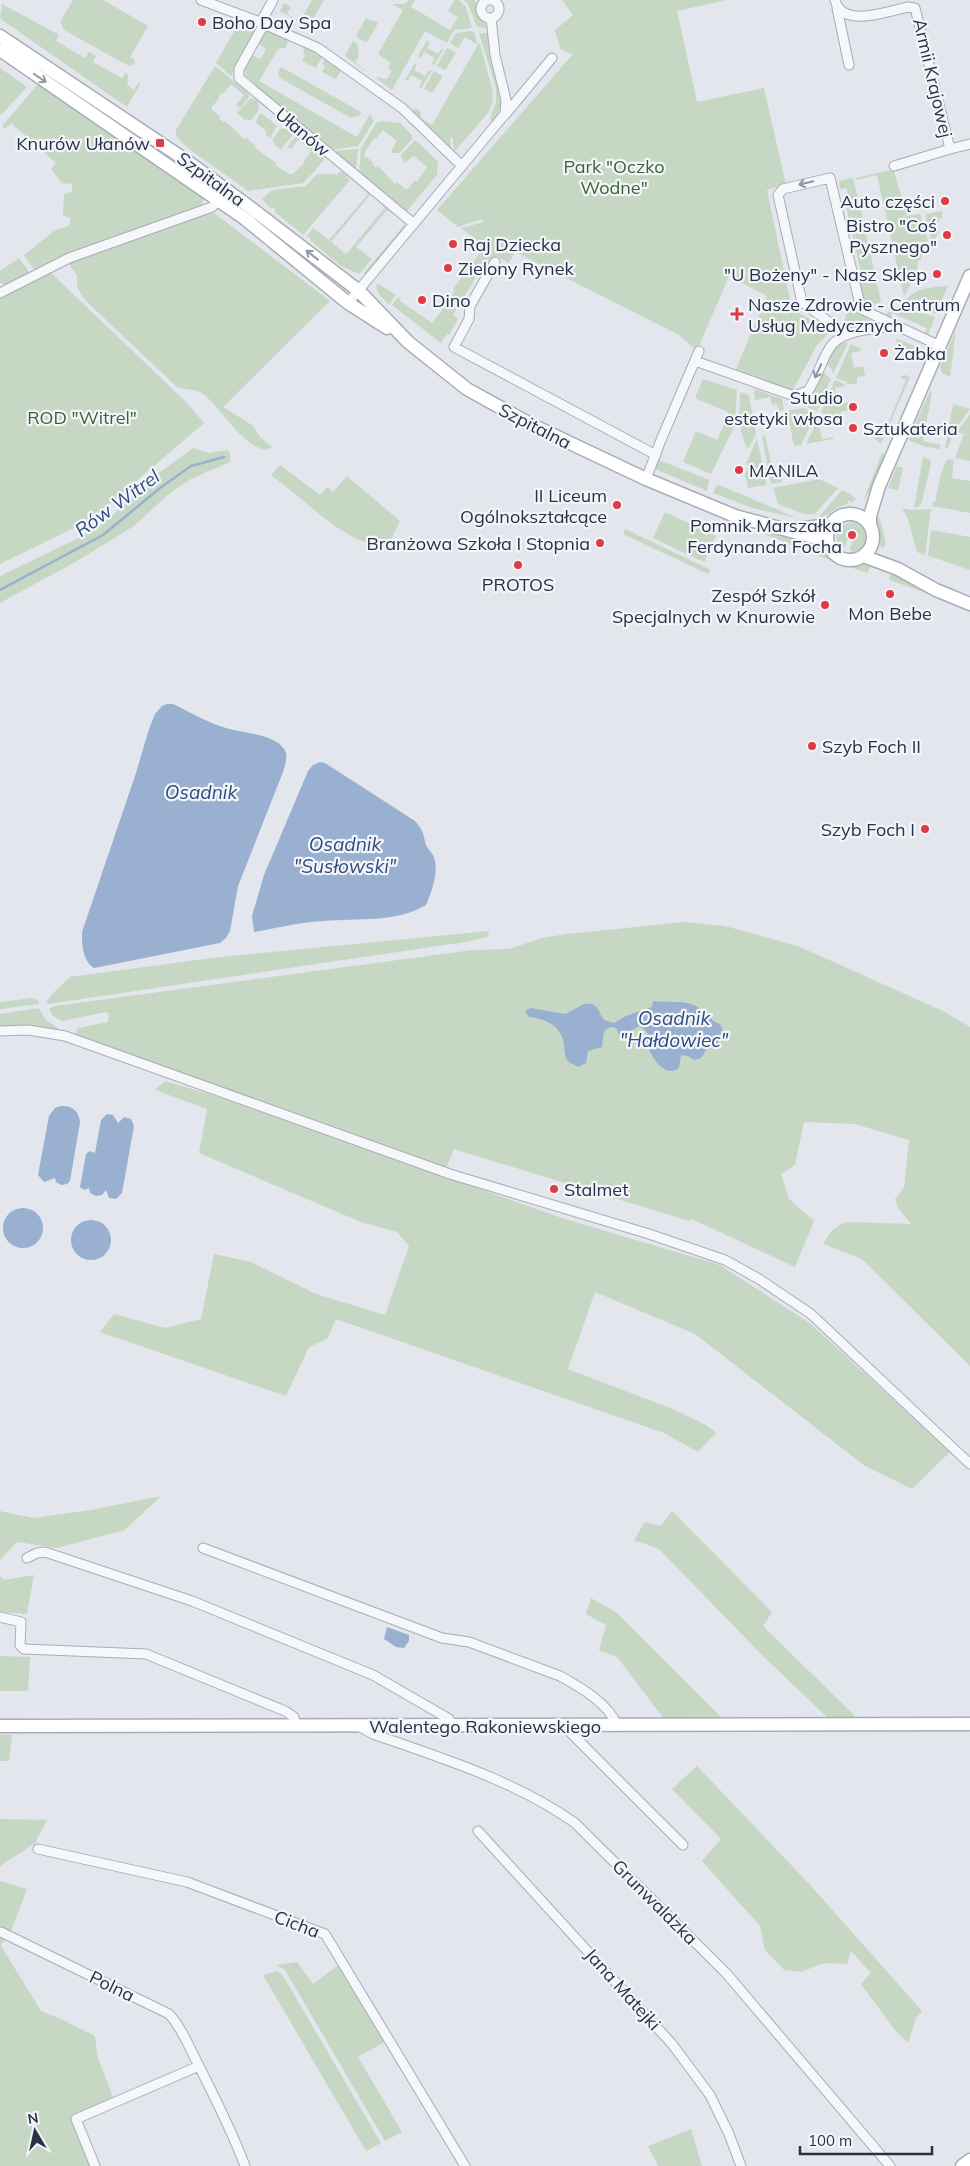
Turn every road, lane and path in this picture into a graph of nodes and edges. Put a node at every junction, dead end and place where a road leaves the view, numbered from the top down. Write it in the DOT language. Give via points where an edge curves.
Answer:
graph roads {
  1 [pos="201,0"];
  2 [pos="273,0"];
  3 [pos="484,1"];
  4 [pos="501,2"];
  5 [pos="221,4"];
  6 [pos="836,4"];
  7 [pos="491,18"];
  8 [pos="262,23"];
  9 [pos="0,36"];
  10 [pos="0,50"];
  11 [pos="552,58"];
  12 [pos="849,65"];
  13 [pos="503,118"];
  14 [pos="970,144"];
  15 [pos="950,149"];
  16 [pos="462,166"];
  17 [pos="894,166"];
  18 [pos="224,196"];
  19 [pos="414,224"];
  20 [pos="495,262"];
  21 [pos="970,276"];
  22 [pos="359,292"];
  23 [pos="0,293"];
  24 [pos="348,303"];
  25 [pos="897,326"];
  26 [pos="847,335"];
  27 [pos="408,342"];
  28 [pos="940,346"];
  29 [pos="700,352"];
  30 [pos="696,361"];
  31 [pos="656,455"];
  32 [pos="646,479"];
  33 [pos="880,486"];
  34 [pos="849,515"];
  35 [pos="832,525"];
  36 [pos="870,526"];
  37 [pos="788,530"];
  38 [pos="873,540"];
  39 [pos="828,544"];
  40 [pos="863,556"];
  41 [pos="898,569"];
  42 [pos="970,604"];
  43 [pos="0,1031"];
  44 [pos="970,1464"];
  45 [pos="204,1548"];
  46 [pos="27,1558"];
  47 [pos="0,1618"];
  48 [pos="970,1724"];
  49 [pos="451,1725"];
  50 [pos="617,1725"];
  51 [pos="0,1726"];
  52 [pos="295,1726"];
  53 [pos="356,1726"];
  54 [pos="564,1726"];
  55 [pos="478,1831"];
  56 [pos="683,1845"];
  57 [pos="38,1849"];
  58 [pos="1,1932"];
  59 [pos="199,2066"];
  60 [pos="970,2160"];
  61 [pos="96,2166"];
  62 [pos="245,2166"];
  63 [pos="465,2166"];
  64 [pos="741,2166"];
  65 [pos="890,2166"];
  66 [pos="962,2166"];
  1 -- 5 [label="street"];
  2 -- 8 [label="street, Ułanów"];
  3 -- 4 [label="street"];
  3 -- 7 [label="street" via="482,12"];
  4 -- 7 [label="street" via="499,12"];
  5 -- 8 [label="street"];
  6 -- 12 [label="street"];
  6 -- 15 [label="street, Armii Krajowej" via="847,14 856,16 915,8"];
  7 -- 13 [label="street" via="495,55 506,100"];
  8 -- 16 [label="street" via="330,56 402,108"];
  8 -- 19 [label="street, Ułanów" via="239,69 239,78"];
  9 -- 18 [label="street, Szpitalna"];
  10 -- 18 [label="street, Szpitalna, one-way"];
  11 -- 13 [label="street"];
  13 -- 16 [label="street"];
  14 -- 15 [label="street, Armii Krajowej"];
  15 -- 17 [label="street, Armii Krajowej"];
  16 -- 19 [label="street"];
  22 -- 18 [label="street, Szpitalna, one-way"];
  18 -- 23 [label="street" via="212,206 68,258"];
  18 -- 24 [label="street, Szpitalna"];
  19 -- 22 [label="street"];
  20 -- 31 [label="street" via="470,306 469,319 454,347"];
  21 -- 28 [label="street"];
  22 -- 24 [label="street"];
  22 -- 27 [label="street, Szpitalna"];
  24 -- 27 [label="street, Szpitalna"];
  25 -- 26 [label="street"];
  25 -- 26 [label="street, one-way" via="860,310 830,178 783,189 778,195 802,302"];
  25 -- 28 [label="street"];
  26 -- 30 [label="street, one-way" via="831,345 808,391 794,396"];
  27 -- 32 [label="street, Szpitalna" via="441,370 492,404"];
  28 -- 33 [label="street"];
  29 -- 30 [label="street"];
  30 -- 31 [label="street"];
  31 -- 32 [label="street"];
  32 -- 37 [label="street, Szpitalna" via="735,516"];
  33 -- 34 [label="street" via="860,509"];
  33 -- 36 [label="street" via="870,513"];
  34 -- 35 [label="street"];
  34 -- 36 [label="street" via="861,517"];
  35 -- 37 [label="street, Szpitalna"];
  35 -- 39 [label="street"];
  36 -- 38 [label="street"];
  37 -- 39 [label="street, Szpitalna"];
  38 -- 40 [label="street"];
  38 -- 41 [label="street"];
  39 -- 40 [label="street" via="834,553 845,559 855,560"];
  40 -- 41 [label="street"];
  41 -- 42 [label="street" via="931,588"];
  43 -- 44 [label="street" via="28,1030 66,1036 450,1174 725,1260 811,1314"];
  45 -- 50 [label="street" via="442,1638 469,1642 560,1676 607,1709"];
  46 -- 49 [label="street" via="46,1552 192,1601 373,1675 449,1719"];
  47 -- 52 [label="street" via="21,1622 20,1642 24,1649 146,1654 285,1710 294,1717"];
  48 -- 50 [label="street, Walentego Rakoniewskiego"];
  49 -- 53 [label="street, Walentego Rakoniewskiego"];
  49 -- 54 [label="street, Walentego Rakoniewskiego"];
  50 -- 54 [label="street, Walentego Rakoniewskiego"];
  51 -- 52 [label="street, Walentego Rakoniewskiego"];
  52 -- 53 [label="street, Walentego Rakoniewskiego"];
  53 -- 65 [label="street, Grunwaldzka" via="497,1782 552,1807 575,1824 726,1973"];
  54 -- 56 [label="street"];
  55 -- 64 [label="street, Jana Matejki" via="672,2044 710,2095"];
  57 -- 63 [label="street, Cicha" via="187,1882 325,1934"];
  58 -- 59 [label="street, Polna" via="163,2010 178,2025"];
  59 -- 61 [label="street" via="76,2119"];
  59 -- 62 [label="street, Polna" via="229,2125"];
  60 -- 66 [label="street"];
}
